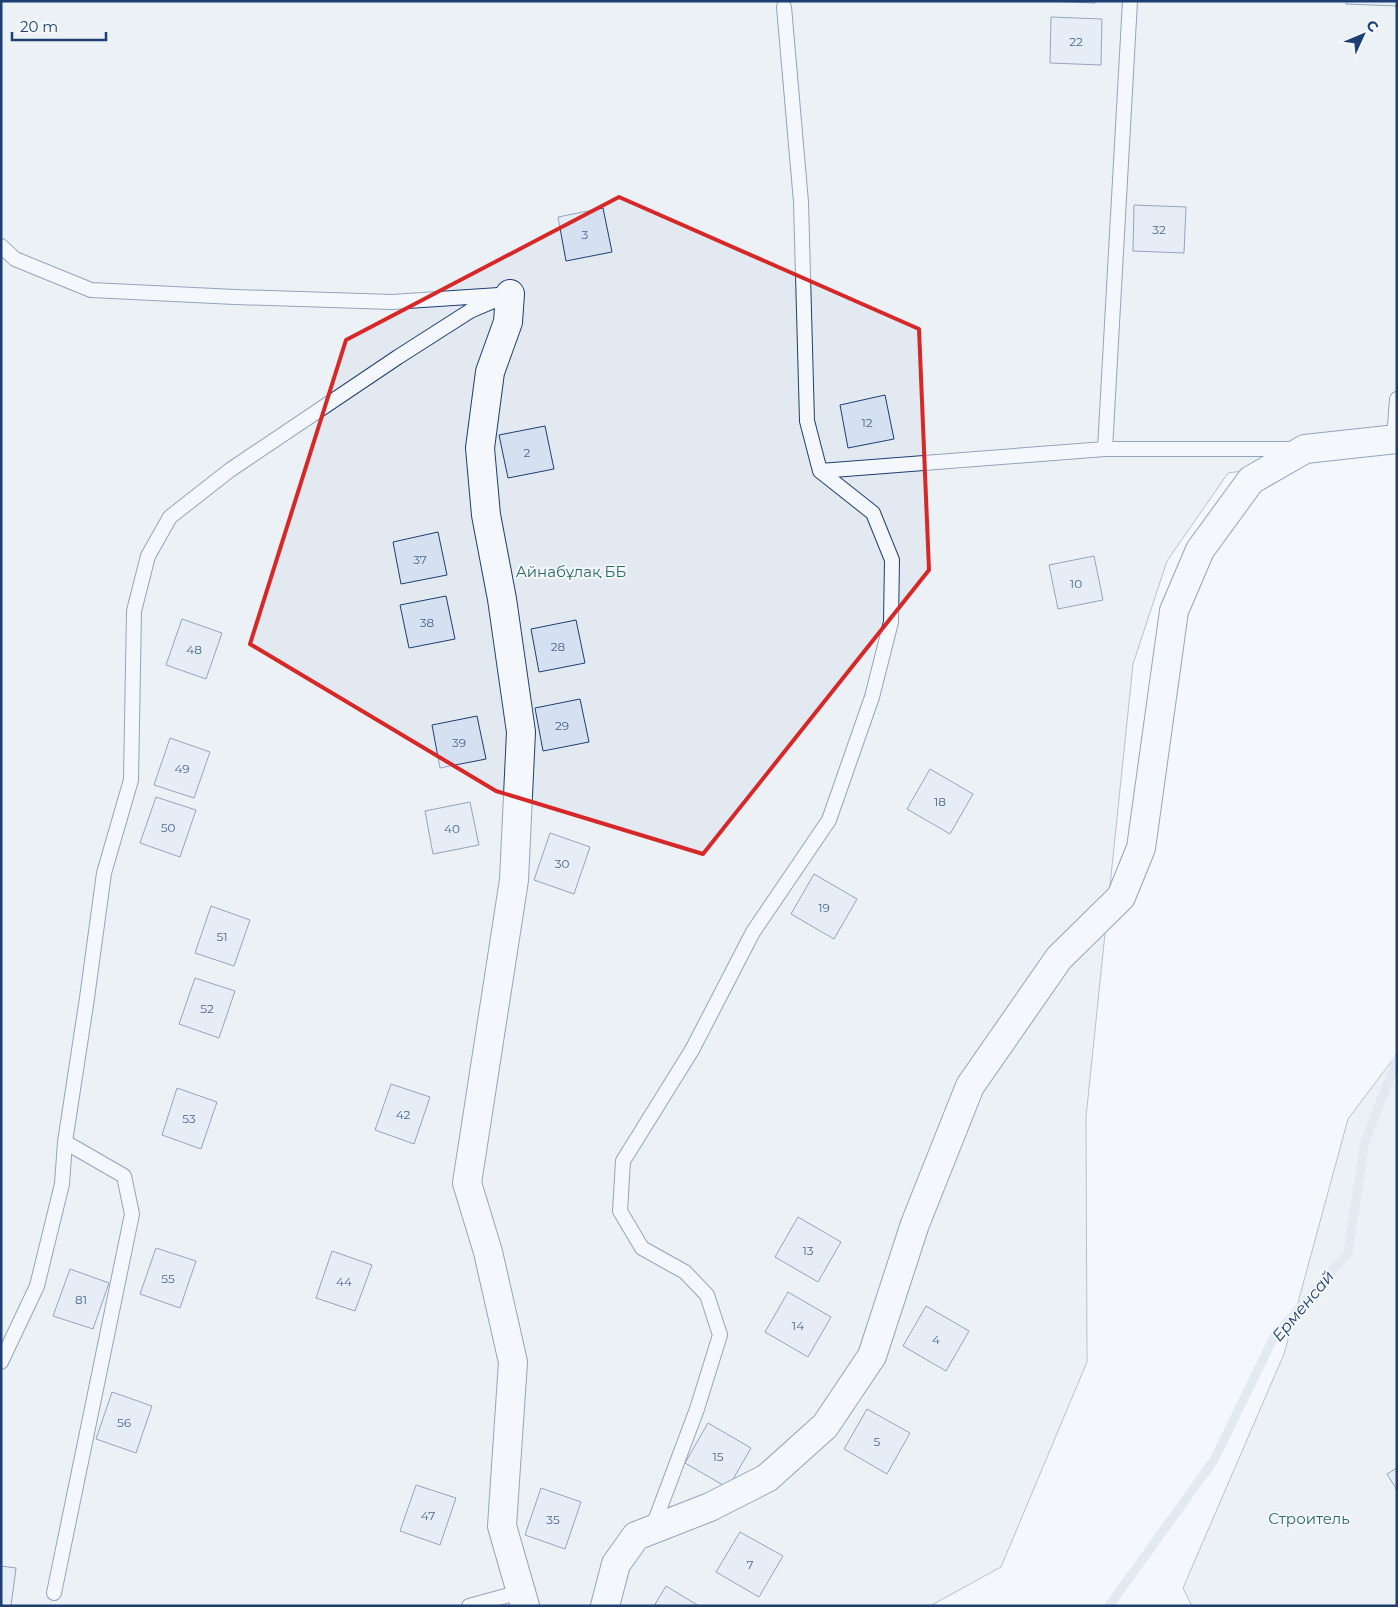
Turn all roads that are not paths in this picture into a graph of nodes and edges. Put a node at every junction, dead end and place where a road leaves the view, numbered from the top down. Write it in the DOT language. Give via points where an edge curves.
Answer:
graph roads {
  1 [pos="1130,1"];
  2 [pos="784,7"];
  3 [pos="1,246"];
  4 [pos="510,294"];
  5 [pos="1397,399"];
  6 [pos="1395,439"];
  7 [pos="1105,449"];
  8 [pos="1305,449"];
  9 [pos="820,471"];
  10 [pos="65,1142"];
  11 [pos="1,1362"];
  12 [pos="652,1529"];
  13 [pos="54,1593"];
  14 [pos="522,1599"];
  15 [pos="469,1606"];
  16 [pos="605,1606"];
  1 -- 7 [label="lane"];
  2 -- 9 [label="lane" via="800,202 807,420"];
  3 -- 4 [label="lane" via="15,259 91,290 392,302"];
  4 -- 10 [label="lane" via="470,311 230,470 170,517 148,556 134,611 131,780 104,873"];
  4 -- 14 [label="street" via="508,322 490,372 480,448 486,515 521,732 514,880 467,1183 488,1252 513,1362 502,1526"];
  5 -- 6 [label="lane"];
  6 -- 8 [label="street"];
  7 -- 8 [label="lane"];
  7 -- 9 [label="lane"];
  8 -- 12 [label="street" via="1251,480 1200,550 1174,611 1141,848 1122,897 1059,958 970,1086 915,1224 872,1356 825,1426 767,1478 710,1507"];
  9 -- 12 [label="lane" via="873,513 892,560 892,622 872,696 829,820 753,932 692,1050 624,1161 620,1211 642,1248 685,1272 707,1295 720,1336 697,1409"];
  10 -- 11 [label="lane" via="62,1184 37,1286"];
  10 -- 13 [label="lane" via="124,1176 132,1214"];
  12 -- 16 [label="street" via="636,1536 616,1564"];
  14 -- 15 [label="lane"];
}
